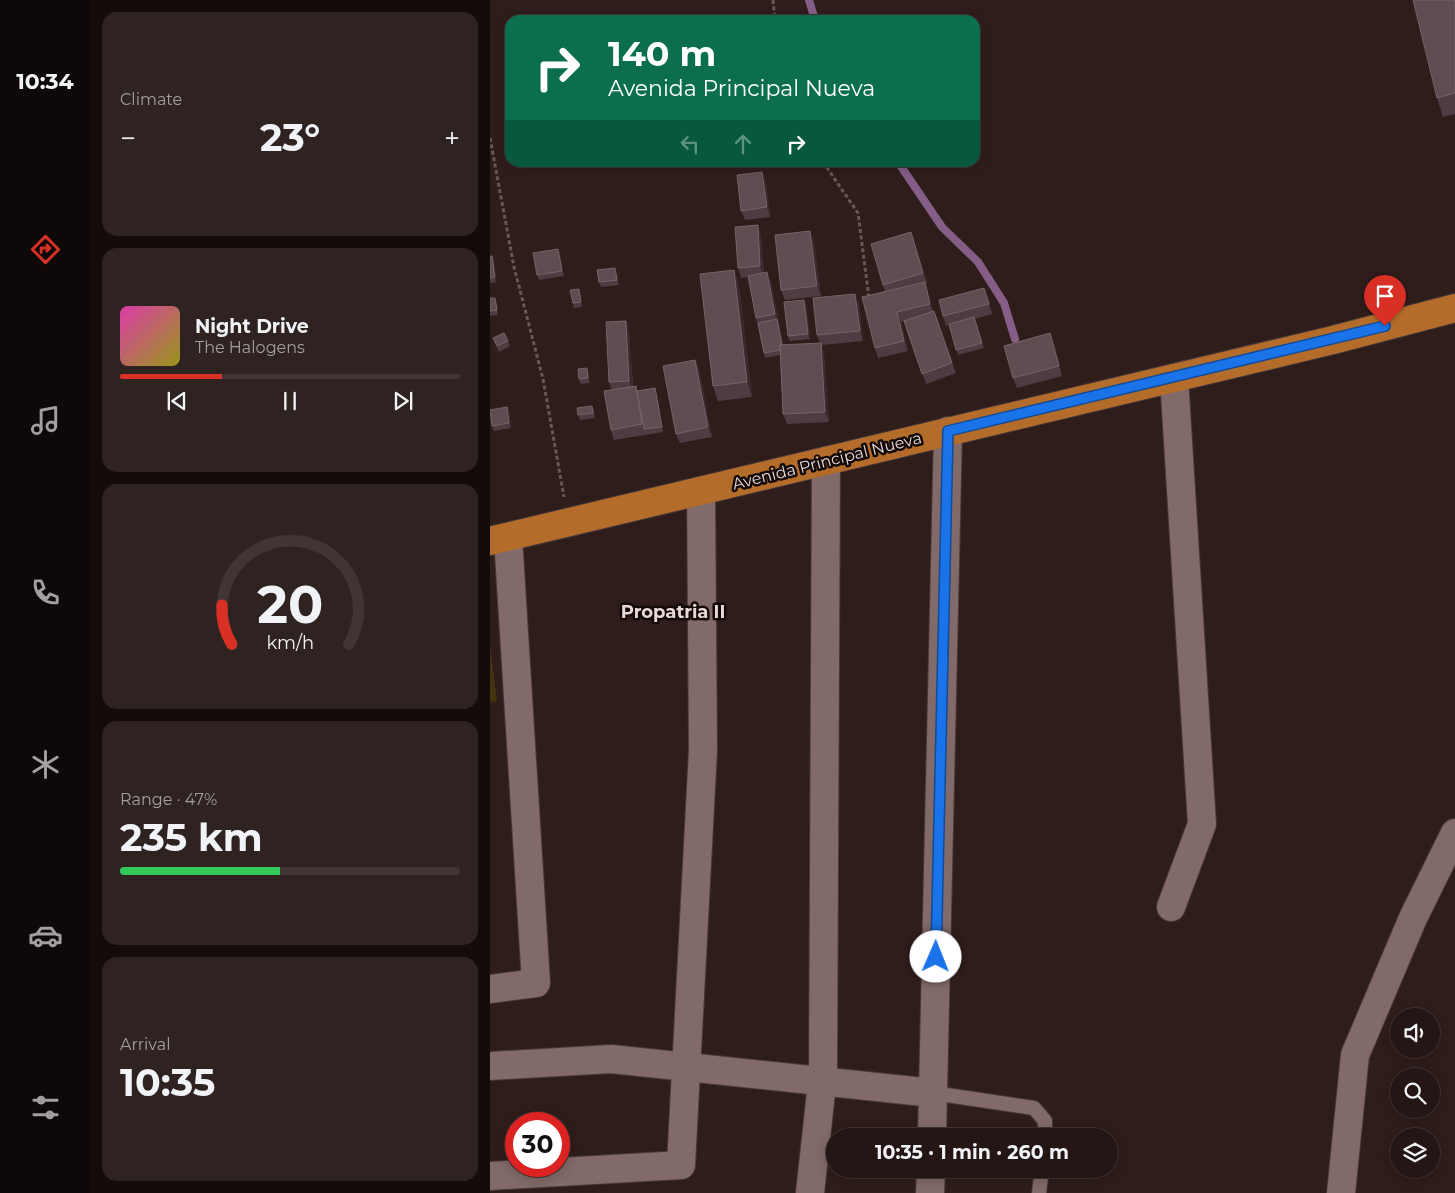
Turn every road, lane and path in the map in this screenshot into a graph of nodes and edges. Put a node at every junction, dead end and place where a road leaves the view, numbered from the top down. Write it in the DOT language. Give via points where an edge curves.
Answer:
graph roads {
  1 [pos="773,0"];
  2 [pos="774,15"];
  3 [pos="490,138"];
  4 [pos="826,167"];
  5 [pos="869,300"];
  6 [pos="1455,308"];
  7 [pos="1174,378"];
  8 [pos="948,431"];
  9 [pos="826,461"];
  10 [pos="701,491"];
  11 [pos="569,522"];
  12 [pos="499,539"];
  13 [pos="1455,833"];
  14 [pos="1171,908"];
  15 [pos="490,989"];
  16 [pos="490,1066"];
  17 [pos="686,1067"];
  18 [pos="822,1082"];
  19 [pos="933,1093"];
  20 [pos="932,1128"];
  21 [pos="1045,1128"];
  22 [pos="490,1176"];
  23 [pos="931,1178"];
  24 [pos="1041,1178"];
  25 [pos="810,1193"];
  26 [pos="930,1193"];
  27 [pos="1039,1193"];
  28 [pos="1340,1193"];
  1 -- 2 [label="path"];
  3 -- 11 [label="path" via="514,267 543,379"];
  4 -- 5 [label="path" via="858,212"];
  6 -- 7 [label="highway, Avenida Principal Nueva"];
  7 -- 8 [label="highway, Avenida Principal Nueva"];
  7 -- 14 [label="street" via="1202,824"];
  8 -- 9 [label="highway, Avenida Principal Nueva"];
  8 -- 19 [label="street"];
  9 -- 10 [label="highway, Avenida Principal Nueva"];
  9 -- 18 [label="street"];
  10 -- 11 [label="highway, Avenida Principal Nueva"];
  10 -- 17 [label="street" via="703,750"];
  11 -- 12 [label="highway, Avenida Principal Nueva"];
  12 -- 15 [label="street" via="536,983"];
  13 -- 28 [label="street" via="1413,918 1355,1055"];
  16 -- 17 [label="street" via="611,1059"];
  17 -- 18 [label="street"];
  17 -- 22 [label="street" via="681,1165"];
  18 -- 19 [label="street"];
  18 -- 25 [label="street"];
  19 -- 20 [label="street"];
  19 -- 21 [label="lane" via="1034,1108 1042,1115"];
  23 -- 26 [label="street"];
  24 -- 27 [label="lane"];
}
